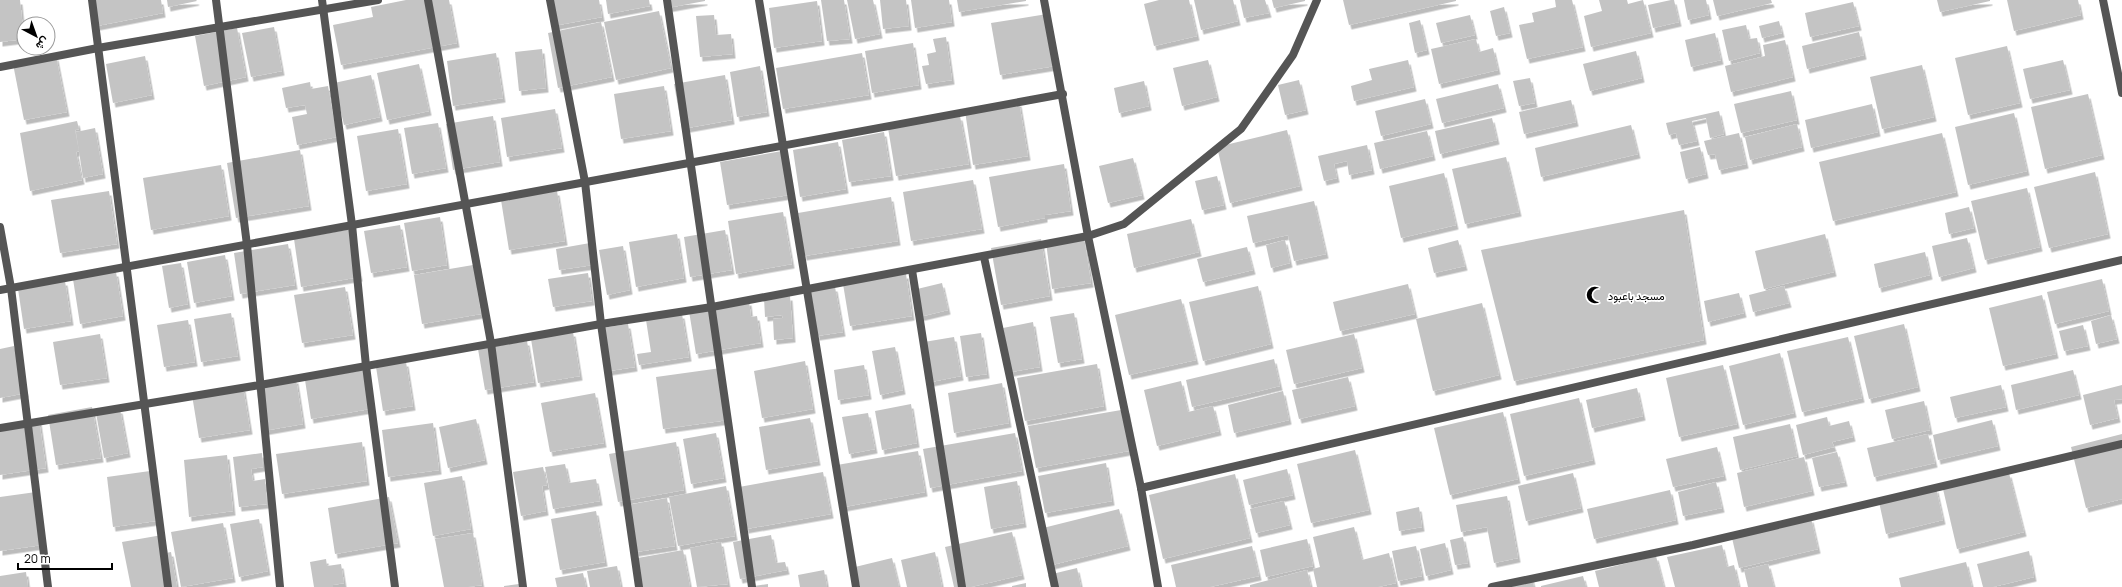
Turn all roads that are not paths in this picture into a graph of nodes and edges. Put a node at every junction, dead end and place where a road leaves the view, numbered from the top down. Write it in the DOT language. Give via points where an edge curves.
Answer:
graph roads {
  1 [pos="92,0"];
  2 [pos="216,0"];
  3 [pos="322,0"];
  4 [pos="378,0"];
  5 [pos="428,0"];
  6 [pos="550,0"];
  7 [pos="667,0"];
  8 [pos="759,0"];
  9 [pos="1044,0"];
  10 [pos="1317,0"];
  11 [pos="2103,0"];
  12 [pos="324,10"];
  13 [pos="220,27"];
  14 [pos="98,48"];
  15 [pos="0,67"];
  16 [pos="2122,92"];
  17 [pos="1063,94"];
  18 [pos="783,146"];
  19 [pos="692,163"];
  20 [pos="585,182"];
  21 [pos="466,204"];
  22 [pos="352,225"];
  23 [pos="0,227"];
  24 [pos="1088,236"];
  25 [pos="247,244"];
  26 [pos="984,257"];
  27 [pos="2122,260"];
  28 [pos="128,267"];
  29 [pos="912,270"];
  30 [pos="11,288"];
  31 [pos="0,290"];
  32 [pos="806,290"];
  33 [pos="712,307"];
  34 [pos="601,324"];
  35 [pos="491,343"];
  36 [pos="366,366"];
  37 [pos="260,385"];
  38 [pos="144,405"];
  39 [pos="29,424"];
  40 [pos="0,428"];
  41 [pos="2122,444"];
  42 [pos="1141,488"];
  43 [pos="48,587"];
  44 [pos="168,587"];
  45 [pos="280,587"];
  46 [pos="395,587"];
  47 [pos="523,587"];
  48 [pos="639,587"];
  49 [pos="752,587"];
  50 [pos="856,587"];
  51 [pos="962,587"];
  52 [pos="1055,587"];
  53 [pos="1158,587"];
  54 [pos="1492,587"];
  1 -- 14 [label="street"];
  2 -- 13 [label="street"];
  3 -- 12 [label="street"];
  4 -- 12 [label="street"];
  5 -- 21 [label="street"];
  6 -- 20 [label="street"];
  7 -- 19 [label="street"];
  8 -- 18 [label="street"];
  9 -- 17 [label="street"];
  10 -- 24 [label="street" via="1292,55 1241,129 1124,224"];
  11 -- 16 [label="street"];
  12 -- 13 [label="street"];
  12 -- 22 [label="street"];
  13 -- 14 [label="street"];
  13 -- 25 [label="street"];
  14 -- 15 [label="street"];
  14 -- 28 [label="street"];
  17 -- 18 [label="street"];
  17 -- 24 [label="street"];
  18 -- 19 [label="street"];
  18 -- 32 [label="street"];
  19 -- 20 [label="street"];
  19 -- 33 [label="street"];
  20 -- 21 [label="street"];
  20 -- 34 [label="street"];
  21 -- 22 [label="street"];
  21 -- 35 [label="street"];
  22 -- 25 [label="street"];
  22 -- 36 [label="street"];
  23 -- 30 [label="street"];
  24 -- 26 [label="street"];
  24 -- 42 [label="street"];
  25 -- 28 [label="street"];
  25 -- 37 [label="street"];
  26 -- 29 [label="street"];
  26 -- 52 [label="street"];
  27 -- 42 [label="street"];
  28 -- 30 [label="street"];
  28 -- 38 [label="street"];
  29 -- 32 [label="street"];
  29 -- 51 [label="street"];
  30 -- 31 [label="street"];
  30 -- 39 [label="street"];
  32 -- 33 [label="street"];
  32 -- 50 [label="street"];
  33 -- 34 [label="street"];
  33 -- 49 [label="street"];
  34 -- 35 [label="street"];
  34 -- 48 [label="street"];
  35 -- 36 [label="street"];
  35 -- 47 [label="street"];
  36 -- 37 [label="street"];
  36 -- 46 [label="street"];
  37 -- 38 [label="street"];
  37 -- 45 [label="street"];
  38 -- 39 [label="street"];
  38 -- 44 [label="street"];
  39 -- 40 [label="street"];
  39 -- 43 [label="street"];
  41 -- 54 [label="street" via="1693,545"];
  42 -- 53 [label="street"];
}
